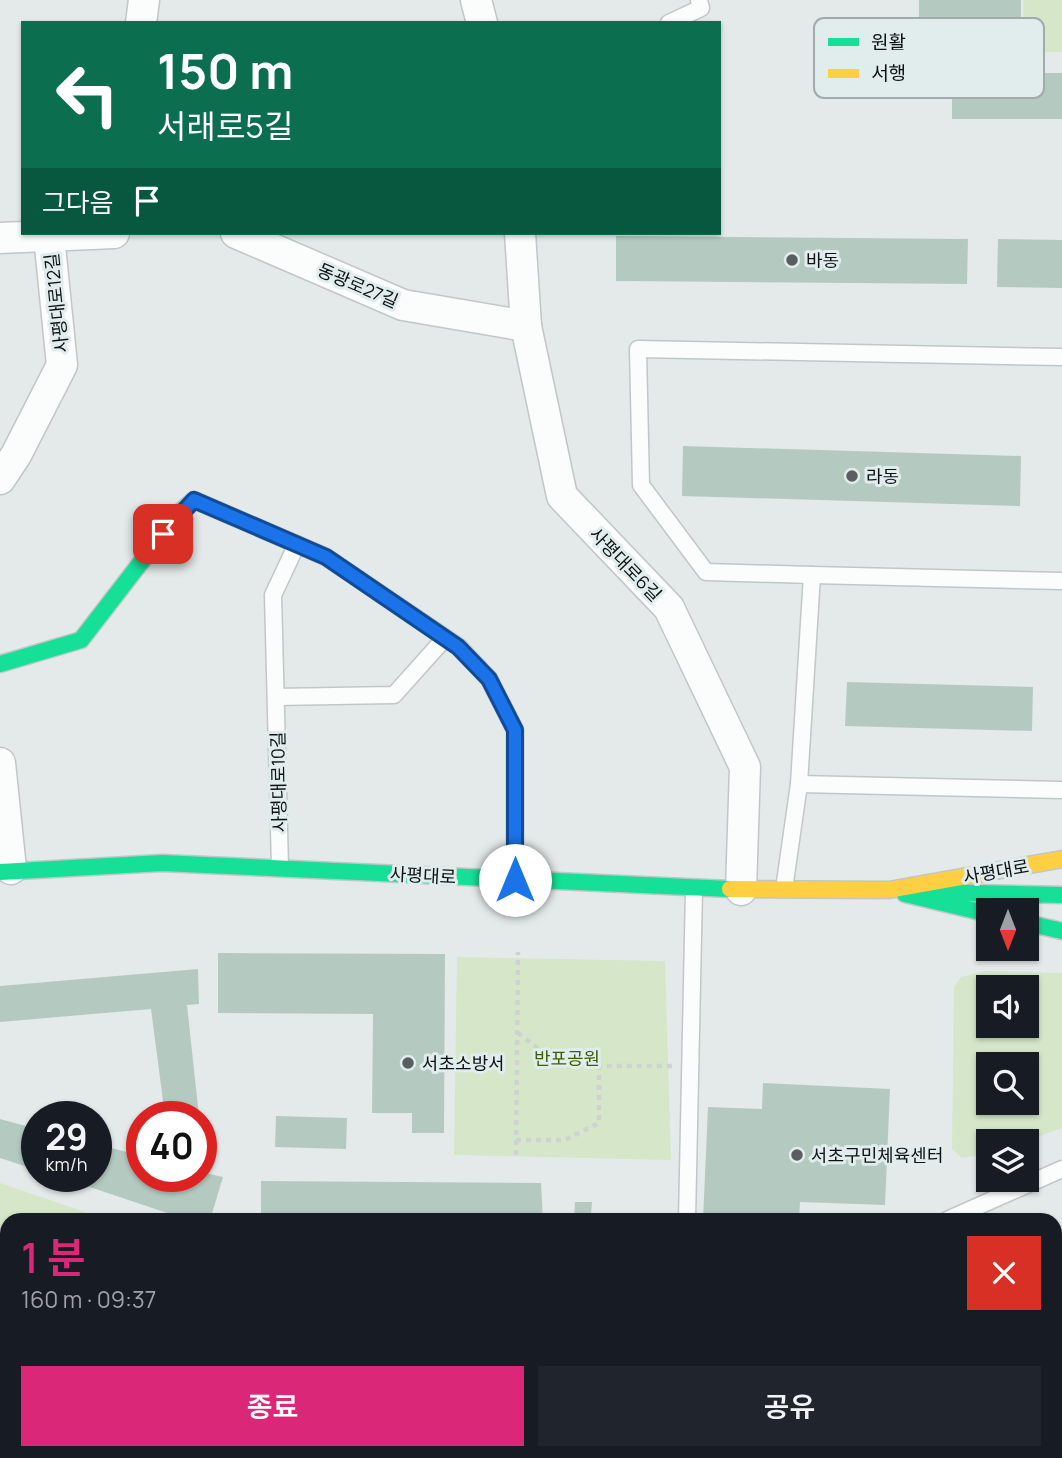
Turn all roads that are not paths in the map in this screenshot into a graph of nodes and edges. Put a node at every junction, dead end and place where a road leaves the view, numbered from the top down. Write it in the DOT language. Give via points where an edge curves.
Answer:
graph roads {
  1 [pos="144,0"];
  2 [pos="476,0"];
  3 [pos="699,0"];
  4 [pos="141,21"];
  5 [pos="481,21"];
  6 [pos="673,21"];
  7 [pos="66,235"];
  8 [pos="241,235"];
  9 [pos="520,235"];
  10 [pos="49,236"];
  11 [pos="0,238"];
  12 [pos="526,326"];
  13 [pos="1062,358"];
  14 [pos="0,479"];
  15 [pos="297,544"];
  16 [pos="812,575"];
  17 [pos="1062,581"];
  18 [pos="445,638"];
  19 [pos="0,664"];
  20 [pos="276,697"];
  21 [pos="0,763"];
  22 [pos="799,785"];
  23 [pos="1062,790"];
  24 [pos="1062,859"];
  25 [pos="280,867"];
  26 [pos="6,871"];
  27 [pos="515,880"];
  28 [pos="694,889"];
  29 [pos="741,890"];
  30 [pos="784,890"];
  31 [pos="889,890"];
  32 [pos="1062,895"];
  33 [pos="976,911"];
  34 [pos="1040,926"];
  35 [pos="1062,931"];
  36 [pos="1062,1169"];
  37 [pos="687,1213"];
  38 [pos="963,1213"];
  1 -- 4 [label="street"];
  2 -- 5 [label="street"];
  3 -- 6 [label="lane" via="701,8"];
  7 -- 10 [label="street"];
  8 -- 12 [label="street, 동광로27길" via="403,305"];
  9 -- 12 [label="street, 사평대로6길"];
  10 -- 11 [label="street"];
  10 -- 14 [label="street, 사평대로12길" via="62,365"];
  12 -- 29 [label="street, 사평대로6길" via="562,496 668,608 745,767"];
  13 -- 16 [label="lane" via="638,349 641,485 706,572"];
  15 -- 18 [label="main road" via="326,557"];
  15 -- 19 [label="main road" via="194,500 179,513 81,640"];
  15 -- 20 [label="lane, 사평대로10길" via="273,595"];
  16 -- 17 [label="lane"];
  16 -- 22 [label="lane"];
  18 -- 20 [label="lane" via="394,695"];
  18 -- 27 [label="main road" via="489,679 515,730"];
  20 -- 25 [label="lane, 사평대로10길"];
  21 -- 26 [label="street"];
  22 -- 23 [label="lane"];
  22 -- 30 [label="lane"];
  24 -- 31 [label="main road, 사평대로"];
  25 -- 26 [label="main road, 사평대로" via="162,863"];
  25 -- 27 [label="main road, 사평대로"];
  27 -- 28 [label="main road, 사평대로"];
  28 -- 29 [label="main road, 사평대로"];
  28 -- 37 [label="lane"];
  29 -- 30 [label="main road, 사평대로"];
  30 -- 31 [label="main road, 사평대로"];
  31 -- 32 [label="main road, 사평대로"];
  31 -- 33 [label="main road, 사평대로"];
  34 -- 35 [label="main road"];
  36 -- 38 [label="lane"];
}
